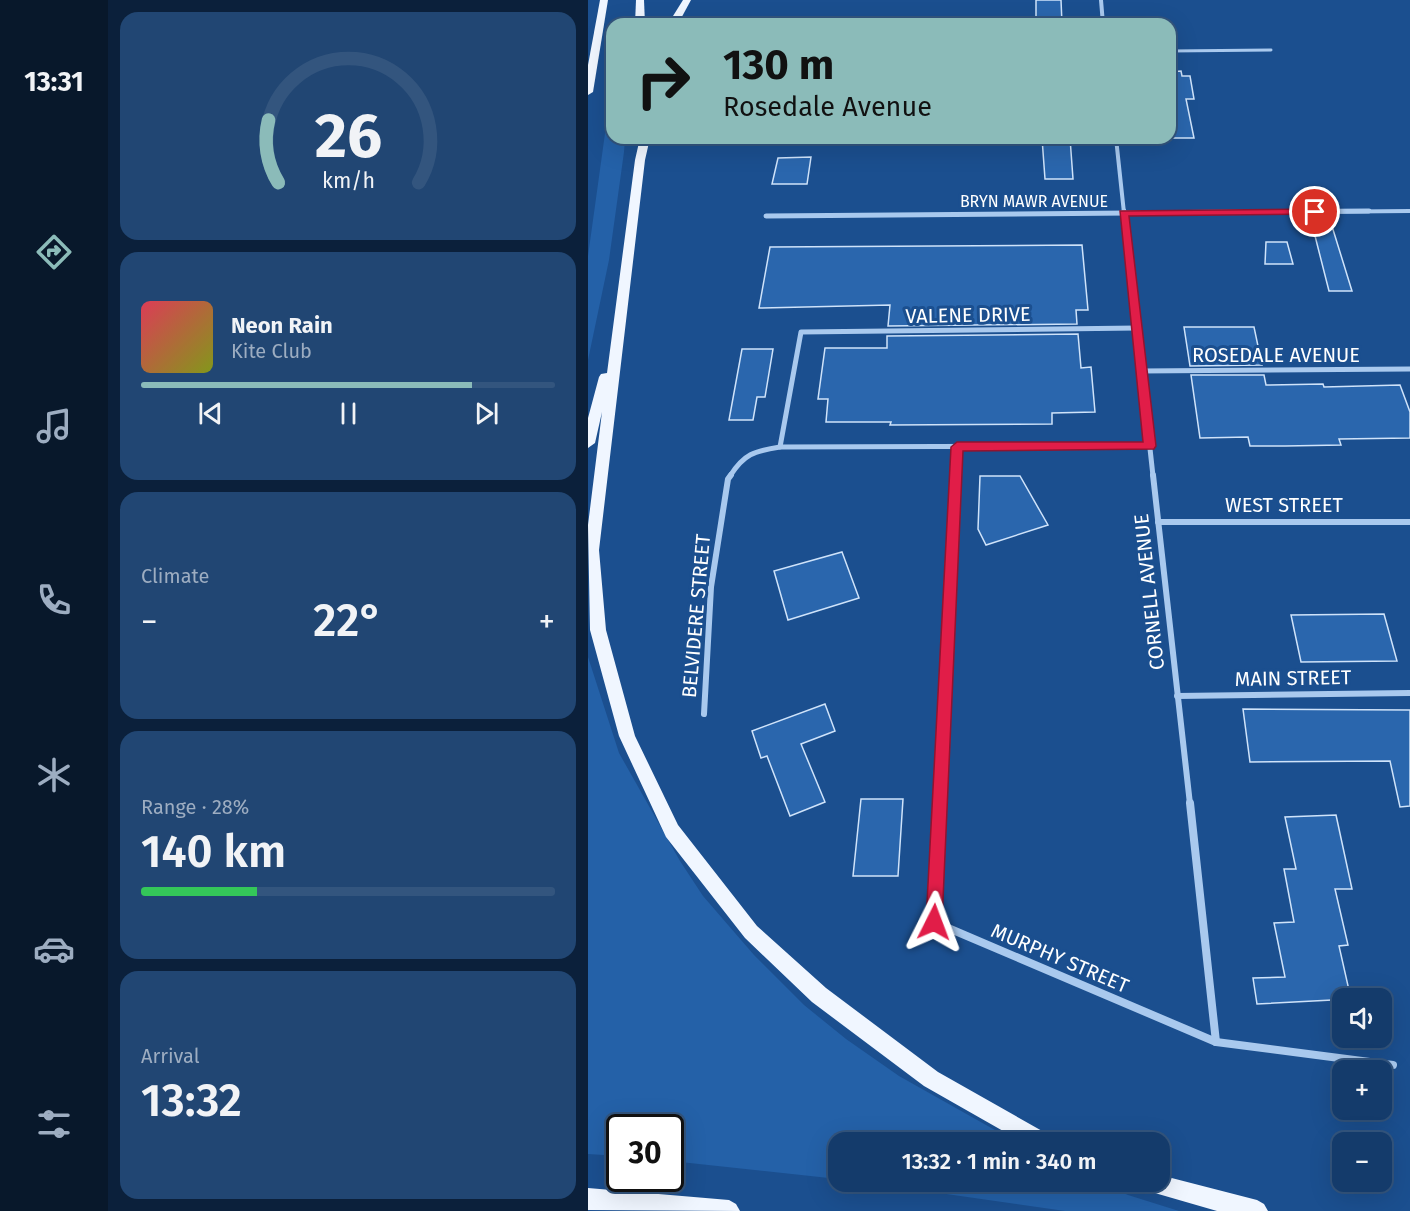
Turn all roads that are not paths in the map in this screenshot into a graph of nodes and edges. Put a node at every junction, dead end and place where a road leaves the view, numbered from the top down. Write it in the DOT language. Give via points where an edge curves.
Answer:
graph roads {
  1 [pos="604,0"];
  2 [pos="640,0"];
  3 [pos="687,0"];
  4 [pos="1101,0"];
  5 [pos="640,18"];
  6 [pos="676,18"];
  7 [pos="1102,18"];
  8 [pos="1271,50"];
  9 [pos="1176,51"];
  10 [pos="588,92"];
  11 [pos="640,144"];
  12 [pos="644,144"];
  13 [pos="1117,144"];
  14 [pos="640,160"];
  15 [pos="1410,211"];
  16 [pos="1124,213"];
  17 [pos="766,216"];
  18 [pos="620,315"];
  19 [pos="1137,327"];
  20 [pos="1410,369"];
  21 [pos="1141,371"];
  22 [pos="588,443"];
  23 [pos="1150,446"];
  24 [pos="780,447"];
  25 [pos="957,447"];
  26 [pos="1158,522"];
  27 [pos="1410,522"];
  28 [pos="1410,693"];
  29 [pos="1177,696"];
  30 [pos="704,714"];
  31 [pos="1216,1042"];
  32 [pos="1393,1065"];
  33 [pos="1025,1132"];
  34 [pos="1170,1188"];
  35 [pos="588,1199"];
  36 [pos="729,1211"];
  37 [pos="1257,1211"];
  1 -- 10 [label="main road"];
  2 -- 5 [label="main road"];
  3 -- 6 [label="main road"];
  4 -- 7 [label="street"];
  8 -- 9 [label="lane"];
  11 -- 14 [label="main road"];
  12 -- 14 [label="main road"];
  13 -- 16 [label="street, CORNELL AVENUE"];
  14 -- 18 [label="main road"];
  15 -- 16 [label="street, BRYN MAWR AVENUE"];
  16 -- 17 [label="street, BRYN MAWR AVENUE"];
  16 -- 19 [label="street, CORNELL AVENUE"];
  18 -- 22 [label="main road"];
  18 -- 33 [label="main road" via="592,550 598,630 627,736 672,831 751,933 819,995 931,1079"];
  19 -- 21 [label="street, CORNELL AVENUE"];
  19 -- 24 [label="street, VALENE DRIVE" via="801,334"];
  20 -- 21 [label="street, ROSEDALE AVENUE"];
  21 -- 23 [label="street, CORNELL AVENUE"];
  23 -- 25 [label="street"];
  23 -- 26 [label="street, CORNELL AVENUE"];
  24 -- 25 [label="street"];
  24 -- 30 [label="street, BELVIDERE STREET" via="758,450 740,460 728,479 711,587"];
  25 -- 31 [label="street, MURPHY STREET" via="934,922"];
  26 -- 27 [label="street, WEST STREET"];
  26 -- 29 [label="street, CORNELL AVENUE"];
  28 -- 29 [label="street, MAIN STREET"];
  29 -- 31 [label="street, CORNELL AVENUE"];
  31 -- 32 [label="street, MURPHY STREET"];
  34 -- 37 [label="main road"];
  35 -- 36 [label="main road"];
}
